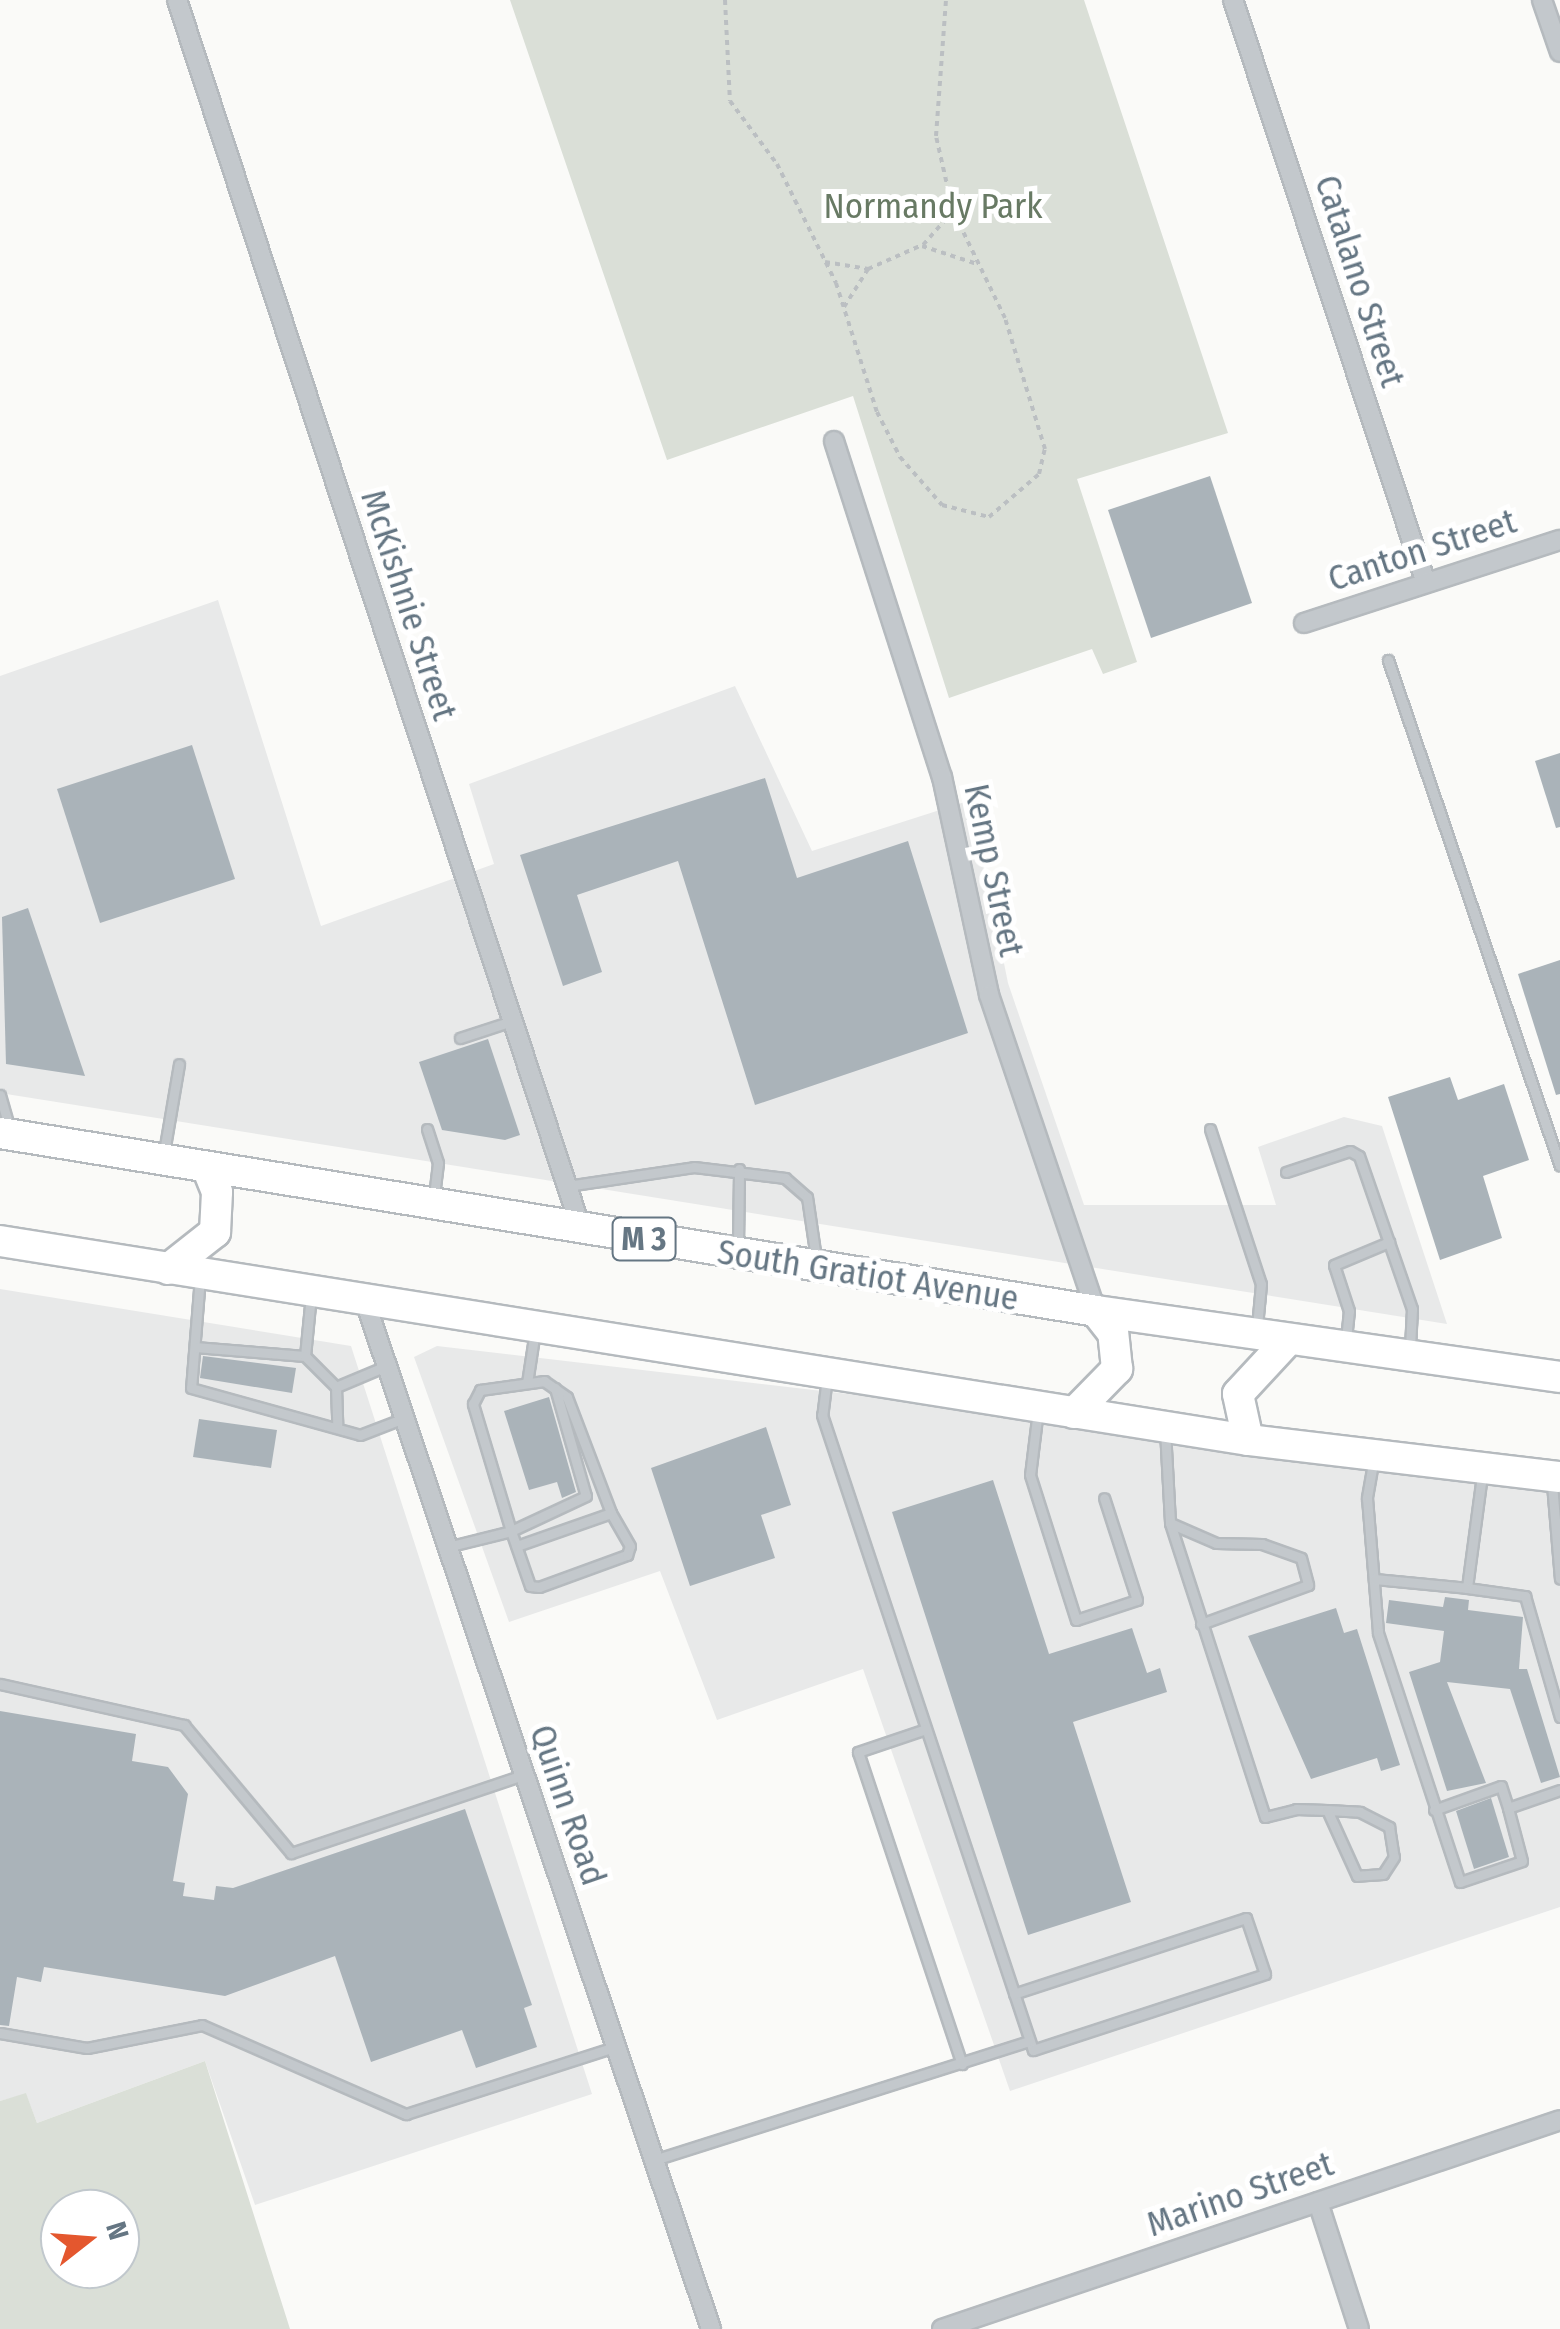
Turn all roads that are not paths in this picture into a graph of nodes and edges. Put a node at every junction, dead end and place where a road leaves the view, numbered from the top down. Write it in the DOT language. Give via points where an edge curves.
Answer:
graph roads {
  1 [pos="177,0"];
  2 [pos="1234,0"];
  3 [pos="1542,0"];
  4 [pos="1560,52"];
  5 [pos="834,442"];
  6 [pos="1560,540"];
  7 [pos="1426,583"];
  8 [pos="1304,622"];
  9 [pos="1388,660"];
  10 [pos="512,1021"];
  11 [pos="460,1038"];
  12 [pos="178,1064"];
  13 [pos="0,1095"];
  14 [pos="427,1129"];
  15 [pos="1210,1129"];
  16 [pos="5,1134"];
  17 [pos="163,1160"];
  18 [pos="1560,1166"];
  19 [pos="207,1167"];
  20 [pos="738,1168"];
  21 [pos="1286,1172"];
  22 [pos="567,1186"];
  23 [pos="433,1205"];
  24 [pos="581,1229"];
  25 [pos="0,1241"];
  26 [pos="1389,1242"];
  27 [pos="737,1254"];
  28 [pos="816,1266"];
  29 [pos="168,1269"];
  30 [pos="200,1274"];
  31 [pos="311,1292"];
  32 [pos="364,1301"];
  33 [pos="1096,1311"];
  34 [pos="535,1328"];
  35 [pos="1256,1334"];
  36 [pos="1288,1339"];
  37 [pos="1345,1347"];
  38 [pos="195,1348"];
  39 [pos="304,1356"];
  40 [pos="1410,1356"];
  41 [pos="386,1366"];
  42 [pos="827,1374"];
  43 [pos="1560,1377"];
  44 [pos="527,1383"];
  45 [pos="336,1387"];
  46 [pos="555,1388"];
  47 [pos="1038,1407"];
  48 [pos="1074,1412"];
  49 [pos="404,1418"];
  50 [pos="337,1424"];
  51 [pos="1165,1427"];
  52 [pos="1248,1440"];
  53 [pos="1375,1455"];
  54 [pos="1483,1468"];
  55 [pos="1556,1476"];
  56 [pos="1104,1498"];
  57 [pos="611,1512"];
  58 [pos="1170,1523"];
  59 [pos="512,1530"];
  60 [pos="517,1546"];
  61 [pos="447,1547"];
  62 [pos="1374,1579"];
  63 [pos="1560,1579"];
  64 [pos="1467,1588"];
  65 [pos="1201,1624"];
  66 [pos="0,1684"];
  67 [pos="1560,1716"];
  68 [pos="926,1729"];
  69 [pos="523,1774"];
  70 [pos="1560,1790"];
  71 [pos="1508,1808"];
  72 [pos="1328,1810"];
  73 [pos="1434,1810"];
  74 [pos="1014,1994"];
  75 [pos="0,2033"];
  76 [pos="1030,2041"];
  77 [pos="615,2046"];
  78 [pos="962,2064"];
  79 [pos="1560,2120"];
  80 [pos="654,2160"];
  81 [pos="1318,2202"];
  82 [pos="711,2329"];
  83 [pos="942,2329"];
  84 [pos="1359,2329"];
  1 -- 10 [label="street, McKishnie Street"];
  2 -- 7 [label="street, Catalano Street"];
  3 -- 4 [label="street"];
  5 -- 33 [label="street, Kemp Street" via="942,777 989,996"];
  6 -- 7 [label="street, Canton Street"];
  7 -- 8 [label="street, Canton Street"];
  9 -- 18 [label="lane"];
  10 -- 11 [label="lane"];
  10 -- 22 [label="street, McKishnie Street"];
  12 -- 17 [label="lane"];
  13 -- 16 [label="lane"];
  14 -- 23 [label="lane" via="438,1163"];
  15 -- 35 [label="lane" via="1261,1284"];
  16 -- 17 [label="main road, South Gratiot Avenue / M 3"];
  17 -- 19 [label="main road, South Gratiot Avenue / M 3"];
  19 -- 23 [label="main road, South Gratiot Avenue / M 3"];
  19 -- 29 [label="main road" via="218,1202 214,1232"];
  20 -- 22 [label="lane"];
  20 -- 27 [label="lane"];
  20 -- 28 [label="lane" via="785,1178 806,1197 818,1229"];
  21 -- 26 [label="lane" via="1356,1152"];
  22 -- 24 [label="street, McKishnie Street"];
  23 -- 24 [label="main road, South Gratiot Avenue / M 3"];
  24 -- 27 [label="main road, South Gratiot Avenue / M 3"];
  25 -- 29 [label="main road"];
  26 -- 37 [label="lane" via="1334,1265 1348,1311"];
  26 -- 40 [label="lane" via="1412,1309"];
  27 -- 28 [label="main road, South Gratiot Avenue / M 3"];
  28 -- 33 [label="main road, South Gratiot Avenue / M 3"];
  29 -- 30 [label="main road"];
  30 -- 31 [label="main road"];
  30 -- 38 [label="lane"];
  31 -- 32 [label="main road"];
  31 -- 39 [label="lane"];
  32 -- 34 [label="main road"];
  32 -- 41 [label="street, Quinn Road"];
  33 -- 35 [label="main road, South Gratiot Avenue / M 3"];
  33 -- 48 [label="main road" via="1112,1333 1116,1369"];
  34 -- 42 [label="main road"];
  34 -- 44 [label="lane"];
  35 -- 36 [label="main road, South Gratiot Avenue / M 3"];
  36 -- 37 [label="main road, South Gratiot Avenue / M 3"];
  36 -- 52 [label="main road" via="1238,1394"];
  37 -- 40 [label="main road, South Gratiot Avenue / M 3"];
  38 -- 39 [label="lane"];
  38 -- 50 [label="lane" via="187,1378 200,1394"];
  39 -- 45 [label="lane"];
  40 -- 43 [label="main road, South Gratiot Avenue / M 3"];
  41 -- 45 [label="lane"];
  41 -- 49 [label="street, Quinn Road"];
  42 -- 47 [label="main road"];
  42 -- 68 [label="lane" via="822,1414"];
  44 -- 46 [label="lane"];
  44 -- 59 [label="lane" via="480,1390 472,1404"];
  45 -- 50 [label="lane"];
  46 -- 57 [label="lane" via="567,1397"];
  46 -- 59 [label="lane" via="586,1496"];
  47 -- 48 [label="main road"];
  47 -- 56 [label="lane" via="1030,1475 1076,1620 1137,1600"];
  48 -- 51 [label="main road"];
  49 -- 50 [label="lane" via="360,1434"];
  49 -- 61 [label="street, Quinn Road"];
  51 -- 52 [label="main road"];
  51 -- 58 [label="lane"];
  52 -- 53 [label="main road"];
  53 -- 54 [label="main road"];
  53 -- 62 [label="lane" via="1366,1498"];
  54 -- 55 [label="main road"];
  54 -- 64 [label="lane"];
  55 -- 63 [label="lane"];
  57 -- 60 [label="lane"];
  57 -- 60 [label="lane" via="620,1517 627,1555 538,1587 530,1586"];
  58 -- 65 [label="lane"];
  58 -- 65 [label="lane" via="1216,1543 1262,1544 1301,1558 1308,1585"];
  59 -- 60 [label="lane"];
  59 -- 61 [label="lane"];
  61 -- 69 [label="street, Quinn Road"];
  62 -- 64 [label="lane"];
  62 -- 73 [label="lane" via="1378,1634"];
  64 -- 67 [label="lane" via="1525,1596"];
  65 -- 72 [label="lane" via="1266,1817"];
  66 -- 69 [label="lane" via="184,1725 290,1853"];
  68 -- 74 [label="lane"];
  68 -- 78 [label="lane" via="858,1752"];
  69 -- 77 [label="street, Quinn Road"];
  70 -- 71 [label="lane"];
  71 -- 73 [label="lane" via="1501,1786"];
  71 -- 73 [label="lane" via="1522,1861 1460,1882"];
  72 -- 72 [label="lane" via="1360,1812 1389,1827 1394,1858 1383,1874 1358,1876"];
  74 -- 76 [label="lane"];
  74 -- 76 [label="lane" via="1246,1918 1266,1974 1033,2050"];
  75 -- 77 [label="lane" via="88,2048 202,2025 406,2114"];
  76 -- 78 [label="lane"];
  77 -- 80 [label="street, Quinn Road"];
  78 -- 80 [label="lane"];
  79 -- 81 [label="street, Marino Street"];
  80 -- 82 [label="street, Quinn Road"];
  81 -- 83 [label="street, Marino Street"];
  81 -- 84 [label="street"];
}
